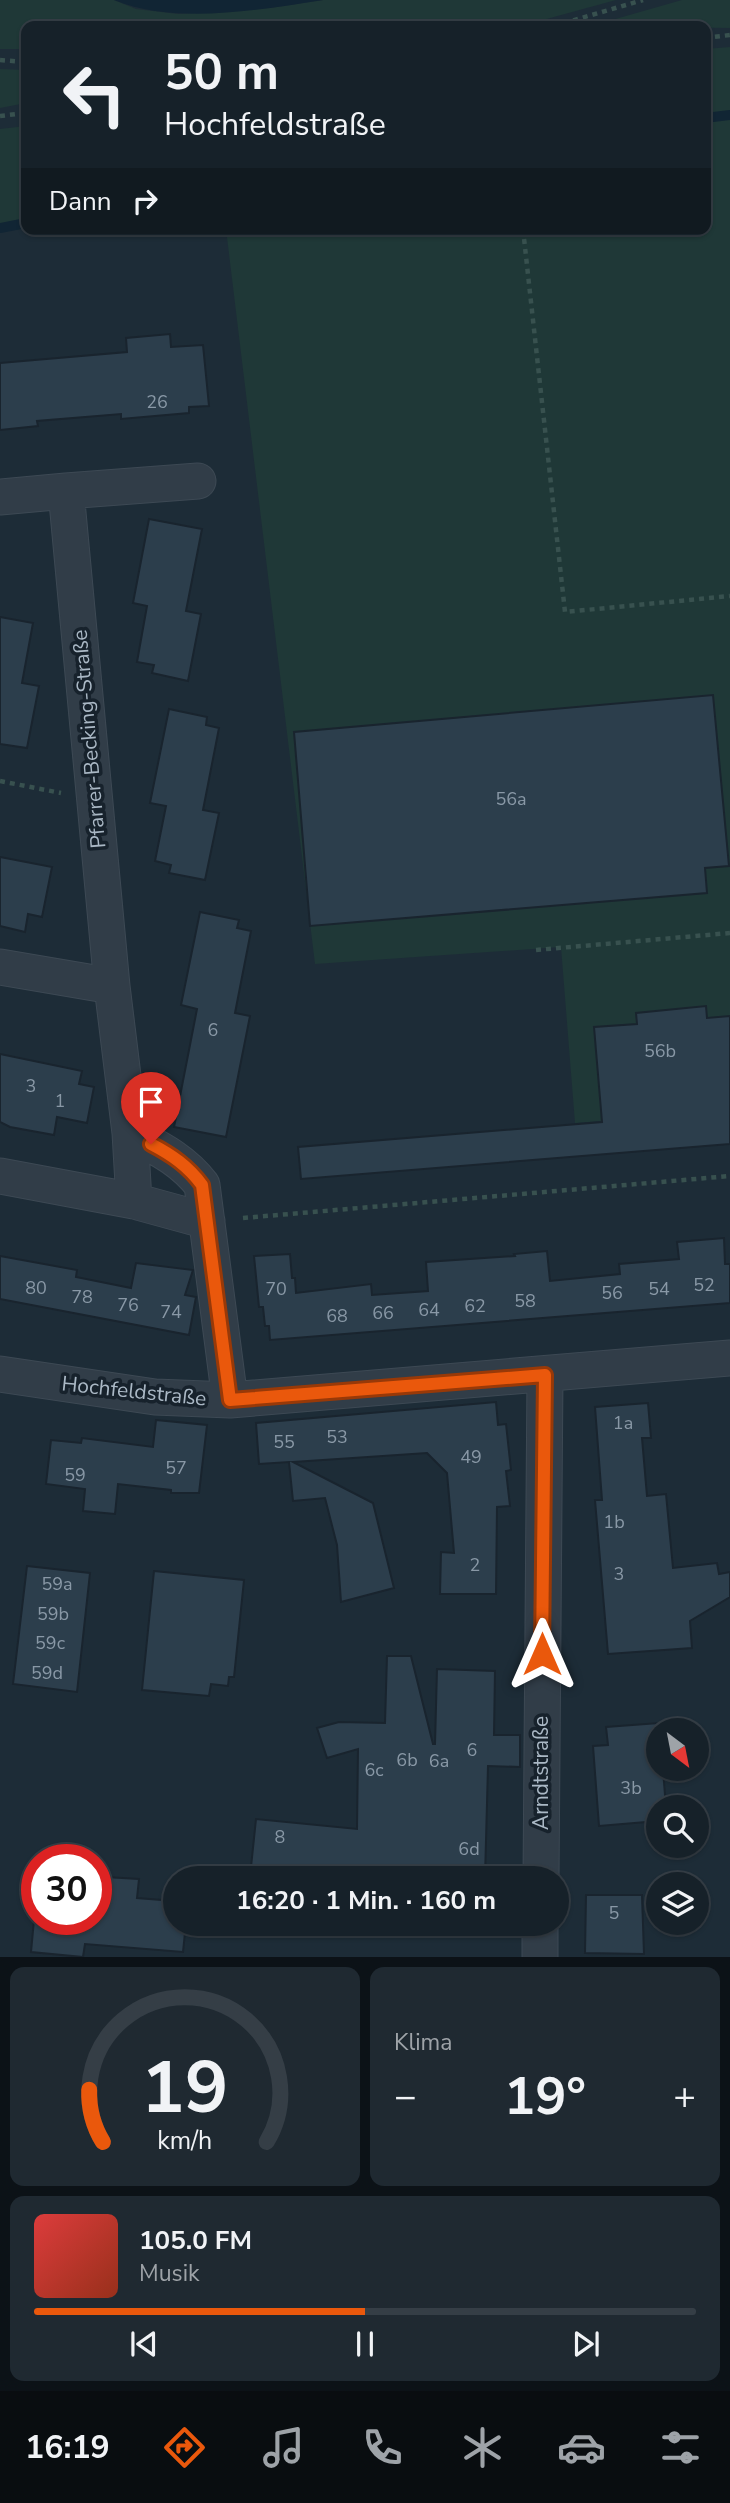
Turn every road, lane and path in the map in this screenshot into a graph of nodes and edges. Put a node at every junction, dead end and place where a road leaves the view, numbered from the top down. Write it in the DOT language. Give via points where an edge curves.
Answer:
graph roads {
  1 [pos="643,0"];
  2 [pos="571,21"];
  3 [pos="730,35"];
  4 [pos="711,37"];
  5 [pos="0,60"];
  6 [pos="21,62"];
  7 [pos="21,114"];
  8 [pos="0,116"];
  9 [pos="524,235"];
  10 [pos="198,481"];
  11 [pos="66,491"];
  12 [pos="0,497"];
  13 [pos="730,596"];
  14 [pos="0,781"];
  15 [pos="95,799"];
  16 [pos="730,933"];
  17 [pos="536,950"];
  18 [pos="0,967"];
  19 [pos="113,986"];
  20 [pos="130,1133"];
  21 [pos="0,1176"];
  22 [pos="730,1176"];
  23 [pos="134,1201"];
  24 [pos="207,1221"];
  25 [pos="730,1358"];
  26 [pos="0,1374"];
  27 [pos="545,1375"];
  28 [pos="230,1400"];
  29 [pos="541,1866"];
  30 [pos="540,1936"];
  31 [pos="540,1957"];
  1 -- 2 [label="path"];
  3 -- 4 [label="path"];
  5 -- 6 [label="path"];
  7 -- 8 [label="path"];
  9 -- 13 [label="path" via="565,612"];
  10 -- 11 [label="street"];
  11 -- 12 [label="street"];
  11 -- 15 [label="street, Pfarrer-Becking-Straße"];
  14 -- 15 [label="path"];
  15 -- 19 [label="street, Pfarrer-Becking-Straße"];
  16 -- 17 [label="path"];
  18 -- 19 [label="street"];
  19 -- 20 [label="street, Pfarrer-Becking-Straße"];
  20 -- 23 [label="street, Pfarrer-Becking-Straße"];
  20 -- 24 [label="street" via="190,1168 202,1185"];
  21 -- 23 [label="street"];
  22 -- 24 [label="path"];
  23 -- 24 [label="street"];
  24 -- 28 [label="street"];
  25 -- 27 [label="street, Hochfeldstraße"];
  26 -- 28 [label="street, Hochfeldstraße" via="155,1396"];
  27 -- 28 [label="street, Hochfeldstraße"];
  27 -- 29 [label="street, Arndtstraße"];
  30 -- 31 [label="street"];
}
